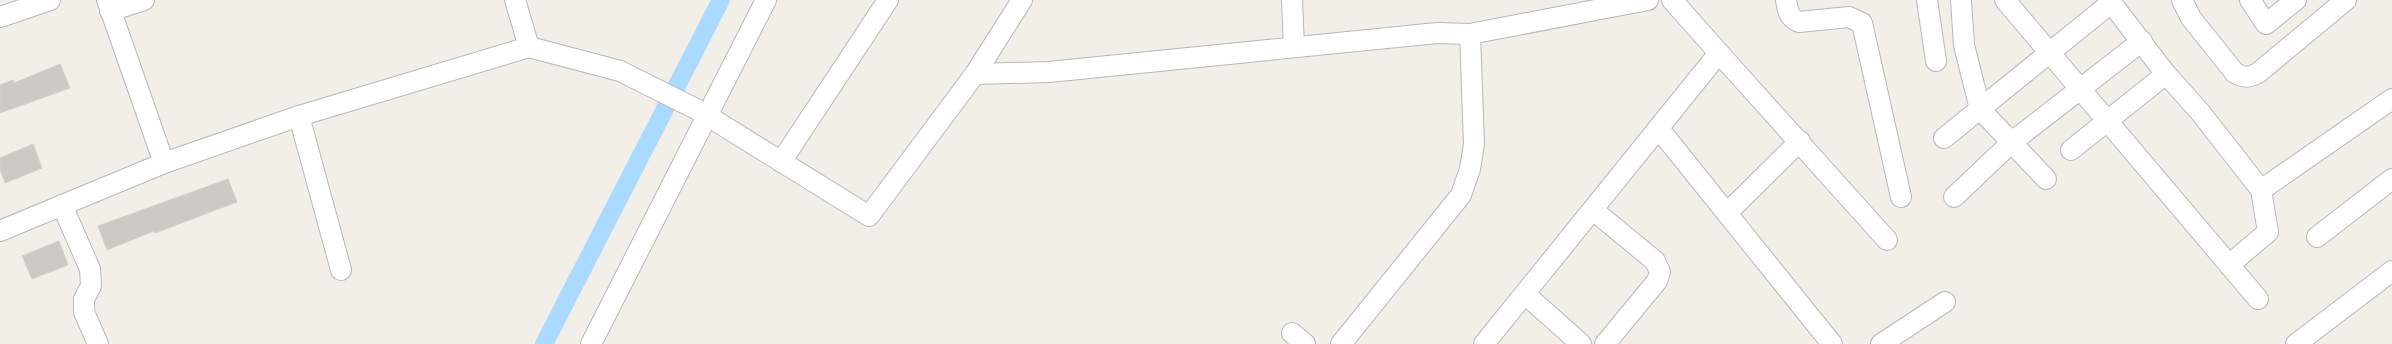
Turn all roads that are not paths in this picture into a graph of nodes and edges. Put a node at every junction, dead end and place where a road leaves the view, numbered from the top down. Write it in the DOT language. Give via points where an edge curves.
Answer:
graph roads {
  1 [pos="50,0"];
  2 [pos="144,0"];
  3 [pos="515,0"];
  4 [pos="766,0"];
  5 [pos="888,0"];
  6 [pos="1022,0"];
  7 [pos="1292,0"];
  8 [pos="1648,0"];
  9 [pos="1672,0"];
  10 [pos="1786,0"];
  11 [pos="1926,0"];
  12 [pos="1961,0"];
  13 [pos="2005,0"];
  14 [pos="2182,0"];
  15 [pos="2250,0"];
  16 [pos="2296,0"];
  17 [pos="2346,0"];
  18 [pos="2110,2"];
  19 [pos="108,5"];
  20 [pos="0,17"];
  21 [pos="1470,34"];
  22 [pos="2142,41"];
  23 [pos="529,48"];
  24 [pos="1294,48"];
  25 [pos="1719,53"];
  26 [pos="2050,54"];
  27 [pos="1936,61"];
  28 [pos="975,74"];
  29 [pos="2166,74"];
  30 [pos="2081,90"];
  31 [pos="2392,99"];
  32 [pos="1980,109"];
  33 [pos="703,113"];
  34 [pos="299,116"];
  35 [pos="2107,121"];
  36 [pos="1659,129"];
  37 [pos="1944,138"];
  38 [pos="1800,141"];
  39 [pos="2012,142"];
  40 [pos="2070,150"];
  41 [pos="781,162"];
  42 [pos="164,163"];
  43 [pos="2046,179"];
  44 [pos="2392,180"];
  45 [pos="2261,190"];
  46 [pos="1954,196"];
  47 [pos="1901,197"];
  48 [pos="62,206"];
  49 [pos="1593,210"];
  50 [pos="1727,213"];
  51 [pos="0,231"];
  52 [pos="2317,237"];
  53 [pos="1887,240"];
  54 [pos="2229,265"];
  55 [pos="341,270"];
  56 [pos="2392,271"];
  57 [pos="1525,294"];
  58 [pos="2258,299"];
  59 [pos="1945,302"];
  60 [pos="98,344"];
  61 [pos="590,344"];
  62 [pos="1341,344"];
  63 [pos="1484,344"];
  64 [pos="1581,344"];
  65 [pos="1605,344"];
  66 [pos="1832,344"];
  67 [pos="1881,344"];
  68 [pos="2296,344"];
  1 -- 20 [label="street"];
  2 -- 19 [label="street"];
  3 -- 23 [label="street"];
  4 -- 33 [label="street"];
  5 -- 41 [label="street"];
  6 -- 28 [label="street"];
  7 -- 24 [label="street"];
  8 -- 21 [label="street"];
  9 -- 25 [label="street"];
  10 -- 47 [label="street" via="1788,13 1792,19 1799,22 1849,18 1862,23"];
  11 -- 27 [label="street"];
  12 -- 32 [label="street" via="1964,45"];
  13 -- 26 [label="street"];
  14 -- 17 [label="street" via="2196,24 2235,73 2242,77 2251,77"];
  15 -- 16 [label="street" via="2266,24"];
  18 -- 22 [label="street"];
  18 -- 26 [label="street"];
  19 -- 42 [label="street"];
  21 -- 24 [label="street" via="1437,33"];
  21 -- 62 [label="street" via="1474,144 1470,169 1461,195"];
  22 -- 29 [label="street"];
  22 -- 30 [label="street"];
  23 -- 33 [label="street" via="620,71"];
  23 -- 34 [label="street"];
  24 -- 28 [label="street" via="1049,72"];
  25 -- 36 [label="street"];
  25 -- 38 [label="street"];
  26 -- 30 [label="street"];
  26 -- 32 [label="street"];
  28 -- 41 [label="street" via="869,216"];
  29 -- 35 [label="street"];
  29 -- 45 [label="street" via="2200,112"];
  30 -- 35 [label="street"];
  30 -- 39 [label="street"];
  31 -- 45 [label="street"];
  32 -- 37 [label="street"];
  32 -- 39 [label="street"];
  33 -- 41 [label="street"];
  33 -- 61 [label="street"];
  34 -- 42 [label="street"];
  34 -- 55 [label="street"];
  35 -- 40 [label="street"];
  35 -- 54 [label="street"];
  36 -- 49 [label="street"];
  36 -- 50 [label="street"];
  38 -- 50 [label="street"];
  38 -- 53 [label="street"];
  39 -- 43 [label="street"];
  39 -- 46 [label="street"];
  42 -- 48 [label="street"];
  44 -- 52 [label="street"];
  45 -- 54 [label="street" via="2268,232"];
  48 -- 51 [label="street"];
  48 -- 60 [label="street" via="90,269 91,286 84,300 84,312"];
  49 -- 57 [label="street"];
  49 -- 65 [label="street" via="1655,261 1660,272 1657,281"];
  50 -- 66 [label="street"];
  54 -- 58 [label="street"];
  56 -- 68 [label="street"];
  57 -- 63 [label="street"];
  57 -- 64 [label="street"];
  59 -- 67 [label="street"];
}
